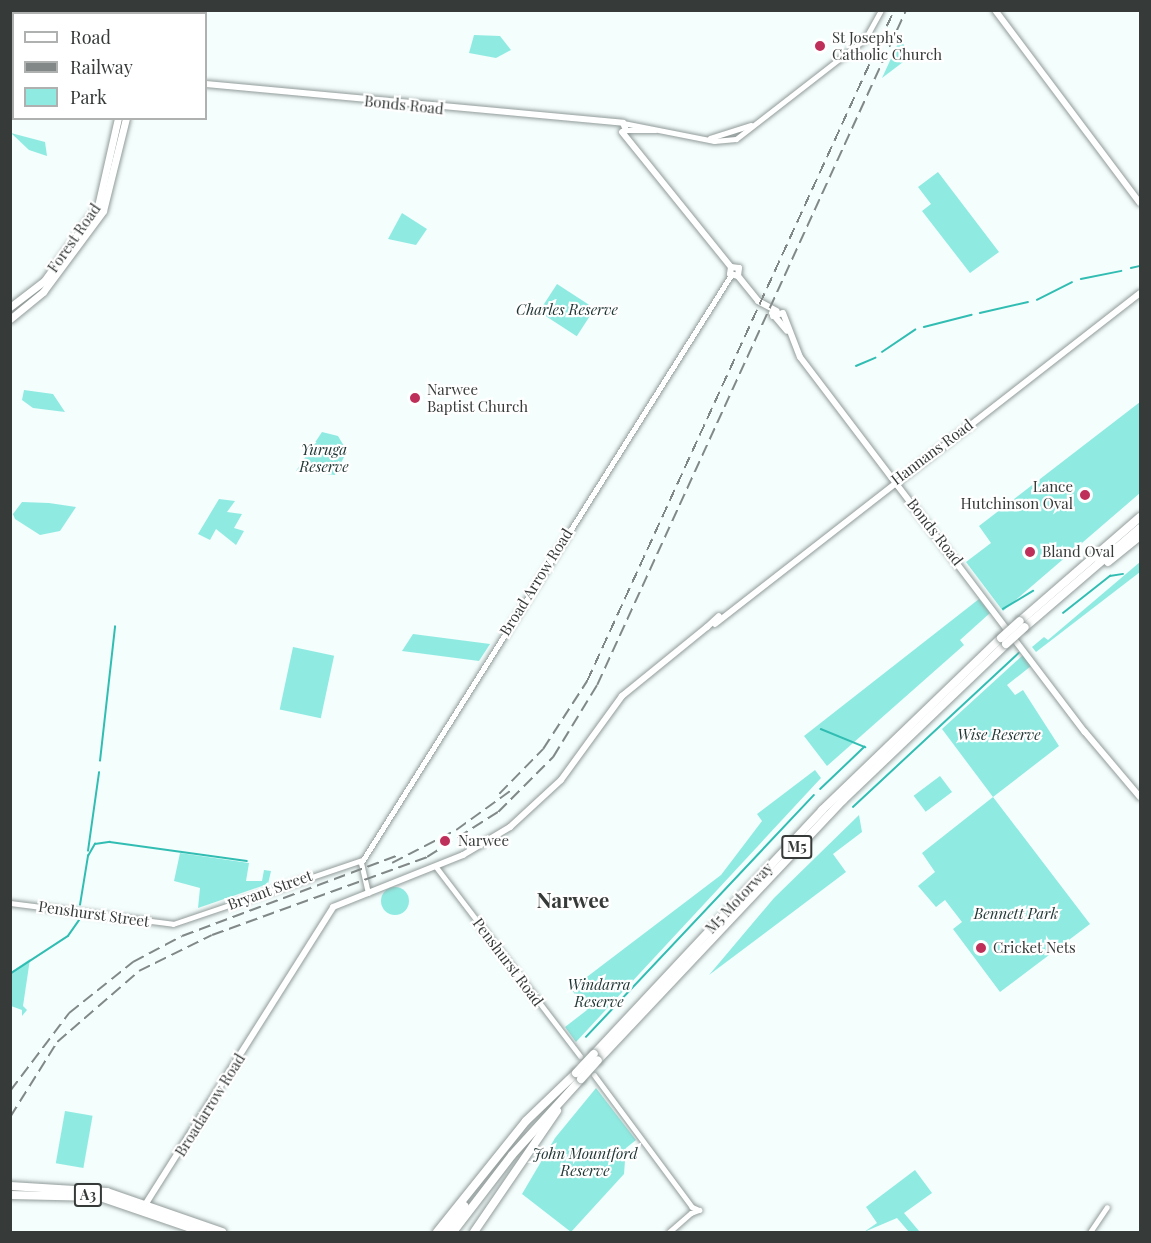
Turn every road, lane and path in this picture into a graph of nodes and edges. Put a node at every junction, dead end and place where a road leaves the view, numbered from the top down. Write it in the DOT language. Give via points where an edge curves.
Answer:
graph roads {
  1 [pos="880,10"];
  2 [pos="995,10"];
  3 [pos="207,84"];
  4 [pos="118,120"];
  5 [pos="126,120"];
  6 [pos="623,129"];
  7 [pos="655,130"];
  8 [pos="1140,203"];
  9 [pos="734,276"];
  10 [pos="1140,294"];
  11 [pos="10,307"];
  12 [pos="776,316"];
  13 [pos="13,317"];
  14 [pos="789,334"];
  15 [pos="894,481"];
  16 [pos="1140,511"];
  17 [pos="1140,518"];
  18 [pos="1140,528"];
  19 [pos="1140,536"];
  20 [pos="1100,552"];
  21 [pos="1022,624"];
  22 [pos="1140,796"];
  23 [pos="362,860"];
  24 [pos="436,867"];
  25 [pos="368,893"];
  26 [pos="10,903"];
  27 [pos="178,923"];
  28 [pos="580,1056"];
  29 [pos="594,1075"];
  30 [pos="578,1076"];
  31 [pos="10,1185"];
  32 [pos="10,1195"];
  33 [pos="145,1206"];
  34 [pos="1107,1207"];
  35 [pos="202,1233"];
  36 [pos="222,1233"];
  37 [pos="437,1233"];
  38 [pos="446,1233"];
  39 [pos="453,1233"];
  40 [pos="474,1233"];
  41 [pos="669,1233"];
  42 [pos="1090,1233"];
  1 -- 7 [label="street" via="865,39 738,135 711,138"];
  2 -- 8 [label="main road"];
  3 -- 6 [label="main road, Bonds Road"];
  4 -- 11 [label="main road, Forest Road" via="98,206 39,286"];
  5 -- 13 [label="main road, Forest Road" via="106,204 33,302"];
  6 -- 7 [label="street"];
  6 -- 7 [label="street"];
  6 -- 9 [label="main road, Bonds Road" via="731,267"];
  9 -- 12 [label="main road, Bonds Road"];
  9 -- 23 [label="street, Broad Arrow Road"];
  10 -- 15 [label="main road, Hannans Road"];
  12 -- 14 [label="main road, Bonds Road"];
  12 -- 14 [label="main road, Bonds Road" via="784,315"];
  14 -- 15 [label="main road, Bonds Road" via="800,357"];
  15 -- 22 [label="main road, Bonds Road" via="1086,727 1092,727 1091,734"];
  15 -- 24 [label="main road, Hannans Road" via="622,696 567,772 529,812 483,844"];
  16 -- 20 [label="highway, M5"];
  17 -- 20 [label="highway, M5 Motorway / M5"];
  18 -- 21 [label="highway, M5 Motorway / M5"];
  19 -- 21 [label="highway, M5"];
  20 -- 21 [label="highway, M5 Motorway / M5"];
  21 -- 30 [label="highway, M5 Motorway / M5, bridge" via="843,800"];
  23 -- 25 [label="street"];
  23 -- 27 [label="street, Bryant Street"];
  24 -- 25 [label="main road"];
  24 -- 28 [label="street, Penshurst Road"];
  25 -- 33 [label="main road, Broadarrow Road" via="329,914"];
  26 -- 27 [label="street, Penshurst Street"];
  29 -- 41 [label="street" via="692,1210"];
  30 -- 37 [label="highway, M5" via="526,1121"];
  30 -- 38 [label="highway, M5 Motorway / M5" via="504,1154"];
  30 -- 39 [label="highway, M5 Motorway / M5"];
  30 -- 40 [label="highway"];
  31 -- 33 [label="highway, A3" via="88,1189"];
  32 -- 33 [label="highway, A3" via="87,1195"];
  33 -- 35 [label="highway, A3"];
  33 -- 36 [label="highway, A3"];
  34 -- 42 [label="street"];
}
